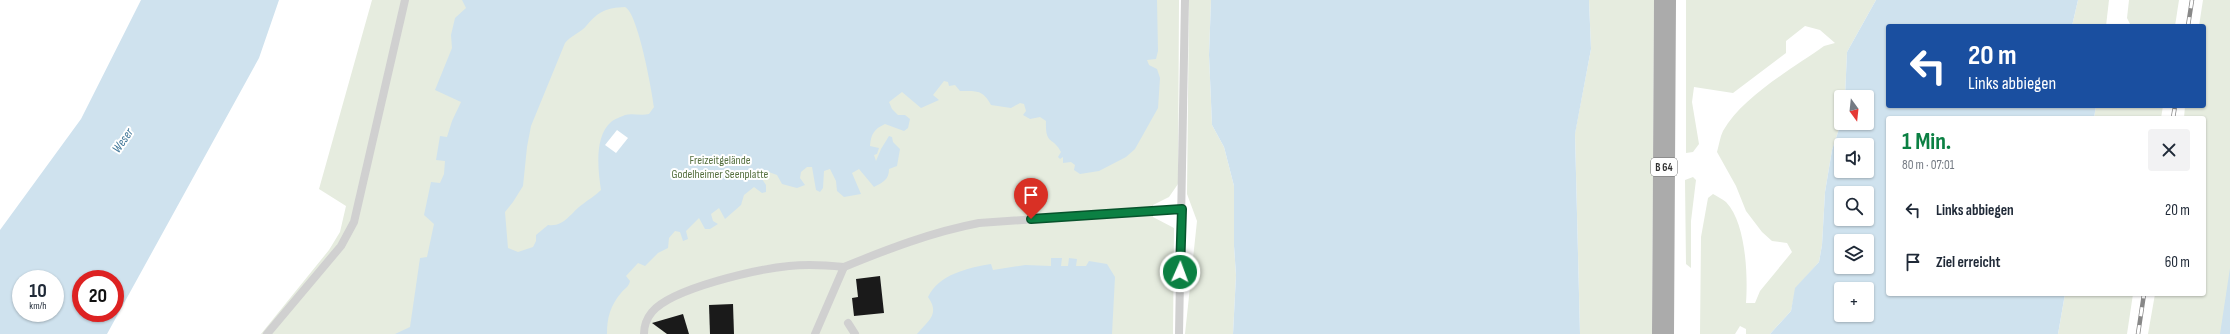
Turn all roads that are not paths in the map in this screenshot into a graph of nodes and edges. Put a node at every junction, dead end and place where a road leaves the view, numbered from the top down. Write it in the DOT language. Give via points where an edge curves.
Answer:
graph roads {
  1 [pos="405,0"];
  2 [pos="1184,0"];
  3 [pos="1665,0"];
  4 [pos="1182,209"];
  5 [pos="844,267"];
  6 [pos="848,323"];
  7 [pos="267,334"];
  8 [pos="644,334"];
  9 [pos="815,334"];
  10 [pos="855,334"];
  11 [pos="1179,334"];
  12 [pos="1663,334"];
  1 -- 7 [label="lane" via="349,235"];
  2 -- 4 [label="lane"];
  3 -- 12 [label="main road, B 64"];
  4 -- 5 [label="lane" via="979,223 946,229"];
  4 -- 11 [label="lane"];
  5 -- 8 [label="lane" via="820,264 788,266 725,278 692,289 653,310 647,319"];
  5 -- 9 [label="lane"];
  6 -- 10 [label="lane"];
}
